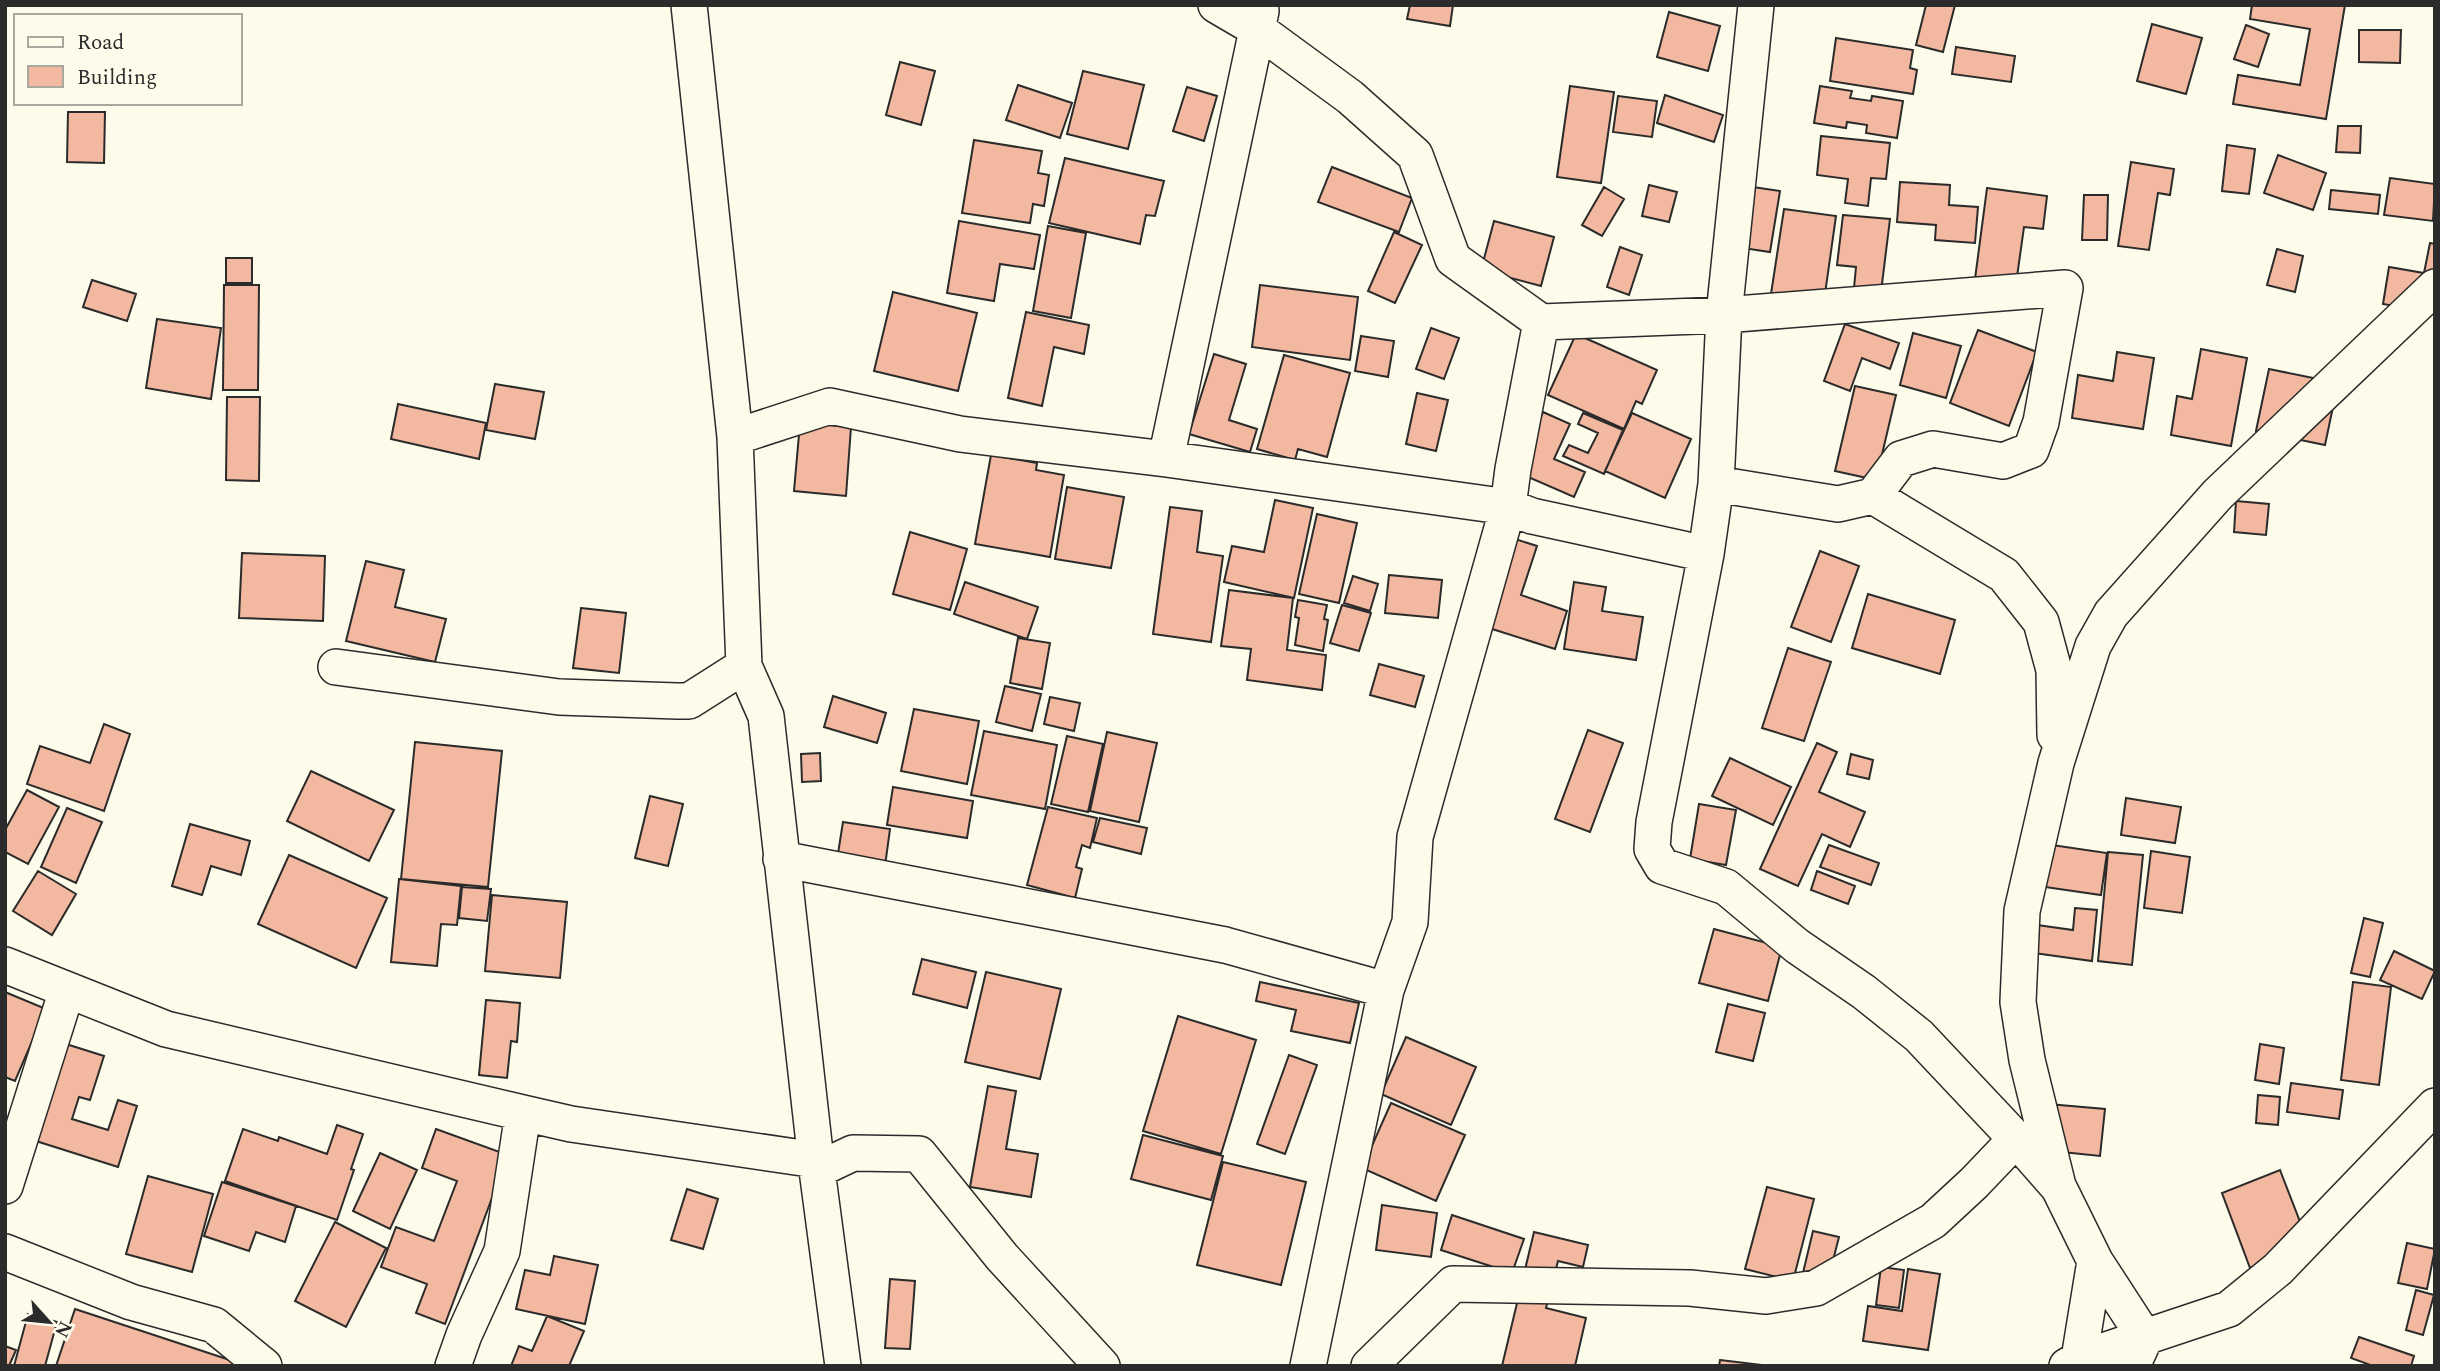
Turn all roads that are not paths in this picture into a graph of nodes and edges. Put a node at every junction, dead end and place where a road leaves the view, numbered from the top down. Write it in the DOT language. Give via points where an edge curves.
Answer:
graph roads {
  1 [pos="689,5"];
  2 [pos="1216,5"];
  3 [pos="1756,5"];
  4 [pos="1259,17"];
  5 [pos="2435,287"];
  6 [pos="1724,316"];
  7 [pos="1541,321"];
  8 [pos="736,437"];
  9 [pos="1166,459"];
  10 [pos="1716,484"];
  11 [pos="1873,496"];
  12 [pos="1508,507"];
  13 [pos="1706,554"];
  14 [pos="744,666"];
  15 [pos="336,667"];
  16 [pos="2056,763"];
  17 [pos="781,859"];
  18 [pos="5,965"];
  19 [pos="67,990"];
  20 [pos="1387,990"];
  21 [pos="2435,1106"];
  22 [pos="523,1113"];
  23 [pos="2016,1139"];
  24 [pos="816,1165"];
  25 [pos="5,1186"];
  26 [pos="2059,1188"];
  27 [pos="5,1252"];
  28 [pos="2095,1261"];
  29 [pos="2138,1352"];
  30 [pos="2073,1362"];
  31 [pos="264,1366"];
  32 [pos="453,1366"];
  33 [pos="843,1366"];
  34 [pos="1101,1366"];
  35 [pos="1308,1366"];
  36 [pos="1369,1366"];
  1 -- 8 [label="street"];
  2 -- 4 [label="street"];
  3 -- 6 [label="street"];
  4 -- 7 [label="street" via="1415,155 1453,259"];
  4 -- 9 [label="street"];
  5 -- 16 [label="street" via="2218,494 2111,614 2093,646"];
  6 -- 7 [label="street"];
  6 -- 10 [label="street"];
  6 -- 11 [label="street" via="2065,288 2041,422 2031,450 2003,461 1933,449 1901,459"];
  7 -- 12 [label="street"];
  8 -- 9 [label="street" via="830,406 960,434"];
  8 -- 14 [label="street"];
  9 -- 12 [label="street"];
  10 -- 11 [label="street" via="1839,504"];
  10 -- 13 [label="street"];
  11 -- 16 [label="street" via="2004,575 2041,622 2054,670"];
  12 -- 13 [label="street"];
  12 -- 20 [label="street" via="1415,837 1410,922"];
  13 -- 23 [label="street" via="1652,849 1662,866 1726,887 1797,946 1864,992 1919,1037"];
  14 -- 15 [label="street" via="689,701 559,697"];
  14 -- 17 [label="street" via="766,716"];
  16 -- 26 [label="street" via="2022,911 2018,1002"];
  17 -- 20 [label="street" via="1224,945"];
  17 -- 24 [label="street"];
  18 -- 19 [label="street"];
  19 -- 22 [label="street" via="166,1029"];
  19 -- 25 [label="street"];
  20 -- 35 [label="street"];
  21 -- 29 [label="street" via="2278,1269 2229,1309"];
  22 -- 24 [label="street"];
  22 -- 32 [label="street" via="502,1251"];
  23 -- 26 [label="street"];
  23 -- 36 [label="street" via="1933,1221 1816,1288 1766,1296 1690,1288 1452,1284"];
  24 -- 33 [label="street"];
  24 -- 34 [label="street" via="853,1153 919,1154 1002,1257"];
  26 -- 28 [label="street"];
  27 -- 31 [label="street" via="131,1302 214,1325"];
  28 -- 29 [label="street"];
  28 -- 30 [label="street"];
  29 -- 30 [label="street"];
}
